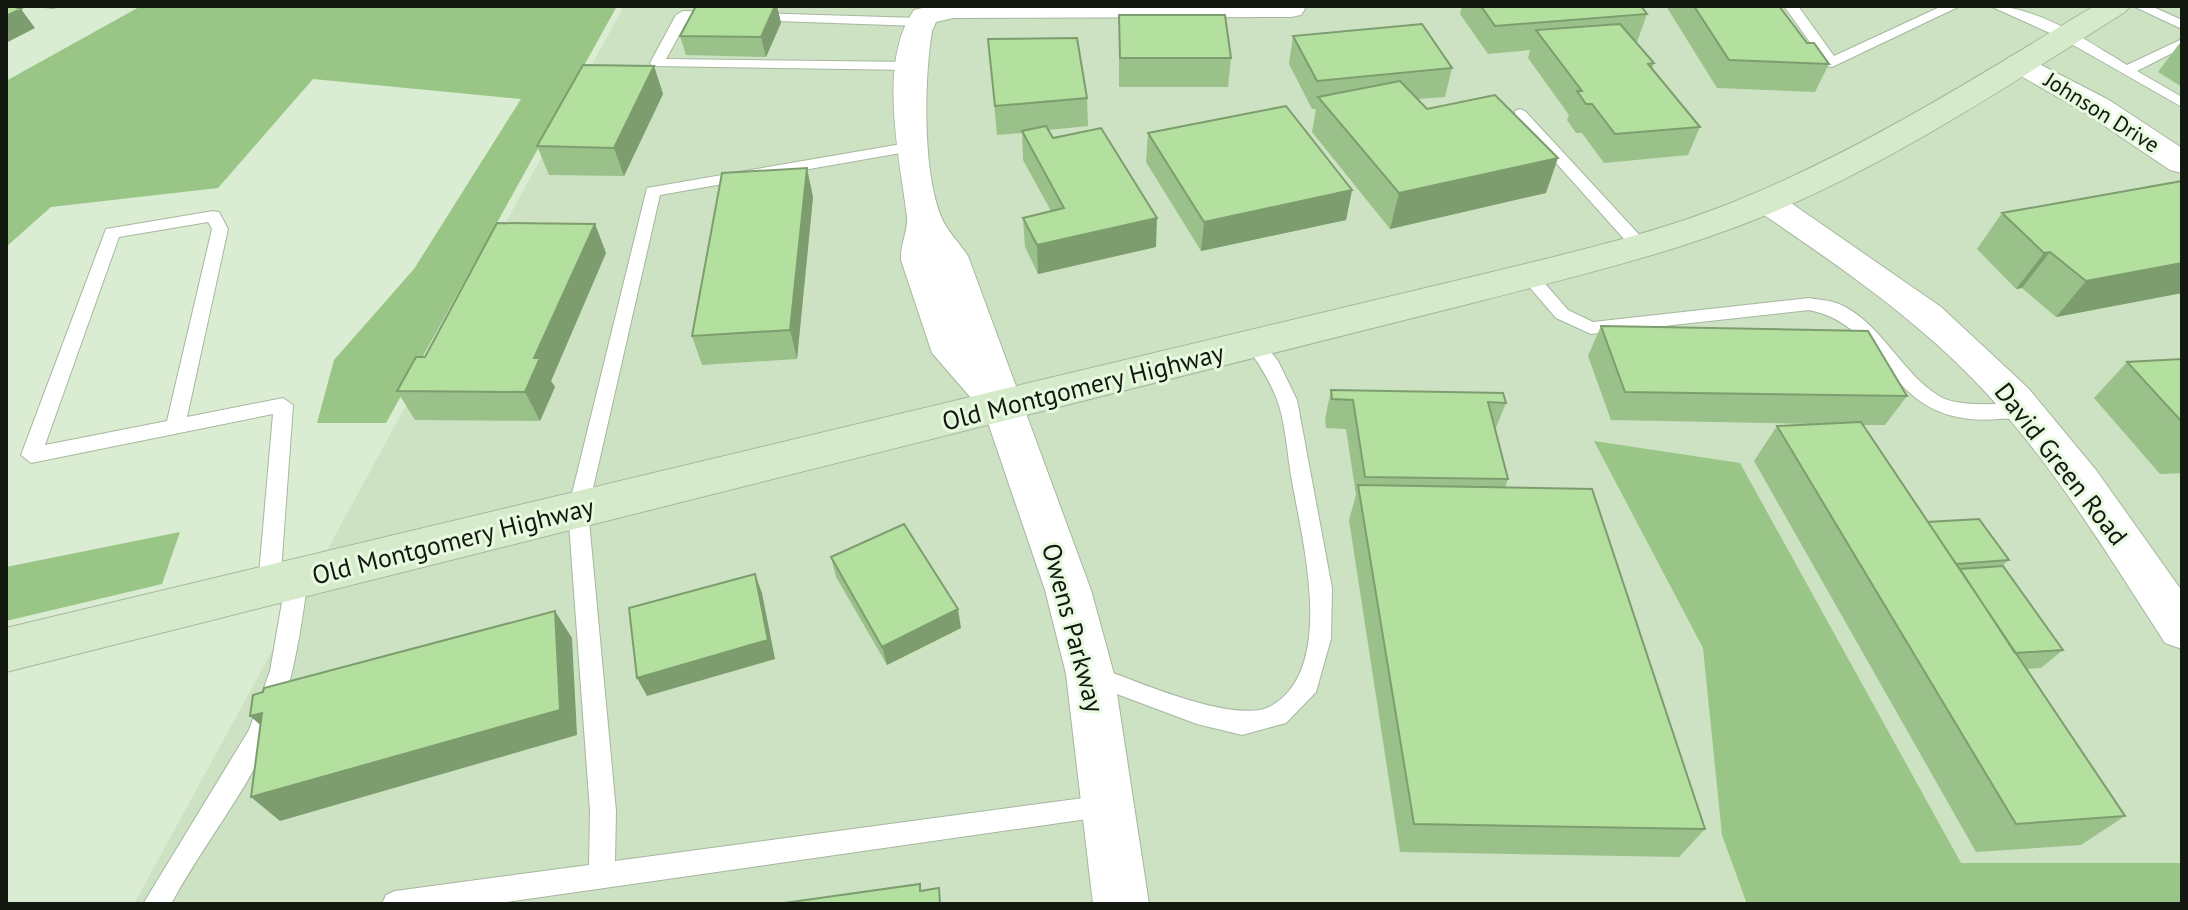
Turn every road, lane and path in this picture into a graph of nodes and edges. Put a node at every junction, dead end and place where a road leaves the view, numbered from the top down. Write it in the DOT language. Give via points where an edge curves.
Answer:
graph roads {
  1 [pos="1791,6"];
  2 [pos="1953,6"];
  3 [pos="1997,6"];
  4 [pos="2115,6"];
  5 [pos="2140,6"];
  6 [pos="1099,8"];
  7 [pos="1212,8"];
  8 [pos="1294,8"];
  9 [pos="929,13"];
  10 [pos="2182,25"];
  11 [pos="2066,35"];
  12 [pos="2182,43"];
  13 [pos="2020,63"];
  14 [pos="913,66"];
  15 [pos="2127,70"];
  16 [pos="2182,103"];
  17 [pos="1520,114"];
  18 [pos="913,147"];
  19 [pos="2182,163"];
  20 [pos="1766,201"];
  21 [pos="1639,245"];
  22 [pos="1528,275"];
  23 [pos="1255,344"];
  24 [pos="1002,407"];
  25 [pos="2024,410"];
  26 [pos="175,427"];
  27 [pos="578,510"];
  28 [pos="283,582"];
  29 [pos="2182,629"];
  30 [pos="6,650"];
  31 [pos="1090,674"];
  32 [pos="1110,806"];
  33 [pos="602,876"];
  34 [pos="156,904"];
  35 [pos="395,904"];
  36 [pos="1121,904"];
  1 -- 2 [label="lane" via="1832,63"];
  3 -- 11 [label="lane"];
  4 -- 11 [label="street, Old Montgomery Highway"];
  5 -- 10 [label="lane"];
  6 -- 7 [label="street"];
  6 -- 9 [label="street"];
  7 -- 8 [label="street"];
  9 -- 14 [label="street"];
  9 -- 14 [label="lane" via="683,15 657,63"];
  11 -- 13 [label="street, Old Montgomery Highway"];
  11 -- 15 [label="lane"];
  12 -- 15 [label="lane"];
  13 -- 19 [label="street, Johnson Drive"];
  13 -- 20 [label="street, Old Montgomery Highway" via="1862,157"];
  14 -- 18 [label="street"];
  15 -- 16 [label="lane"];
  17 -- 21 [label="lane"];
  18 -- 24 [label="street" via="925,220 919,260 951,353"];
  18 -- 27 [label="lane" via="653,191"];
  20 -- 21 [label="street, Old Montgomery Highway"];
  20 -- 25 [label="street, David Green Road" via="1933,319"];
  21 -- 22 [label="street, Old Montgomery Highway"];
  22 -- 23 [label="street, Old Montgomery Highway"];
  22 -- 25 [label="lane" via="1562,314 1591,328 1809,304 1834,309 1930,399 1957,411"];
  23 -- 24 [label="street, Old Montgomery Highway"];
  23 -- 31 [label="lane" via="1287,400 1321,588 1320,639 1308,685 1278,715 1242,724"];
  24 -- 27 [label="street, Old Montgomery Highway"];
  24 -- 31 [label="street, Owens Parkway" via="1068,590"];
  25 -- 29 [label="street, David Green Road"];
  26 -- 26 [label="lane" via="31,455 112,233 213,216 220,229"];
  26 -- 28 [label="lane" via="283,405"];
  27 -- 28 [label="street, Old Montgomery Highway"];
  27 -- 33 [label="lane" via="603,811"];
  28 -- 30 [label="street, Old Montgomery Highway"];
  28 -- 34 [label="lane" via="285,661 255,742"];
  31 -- 32 [label="street, Owens Parkway"];
  32 -- 33 [label="lane"];
  32 -- 36 [label="street, Owens Parkway"];
  33 -- 35 [label="lane"];
}
